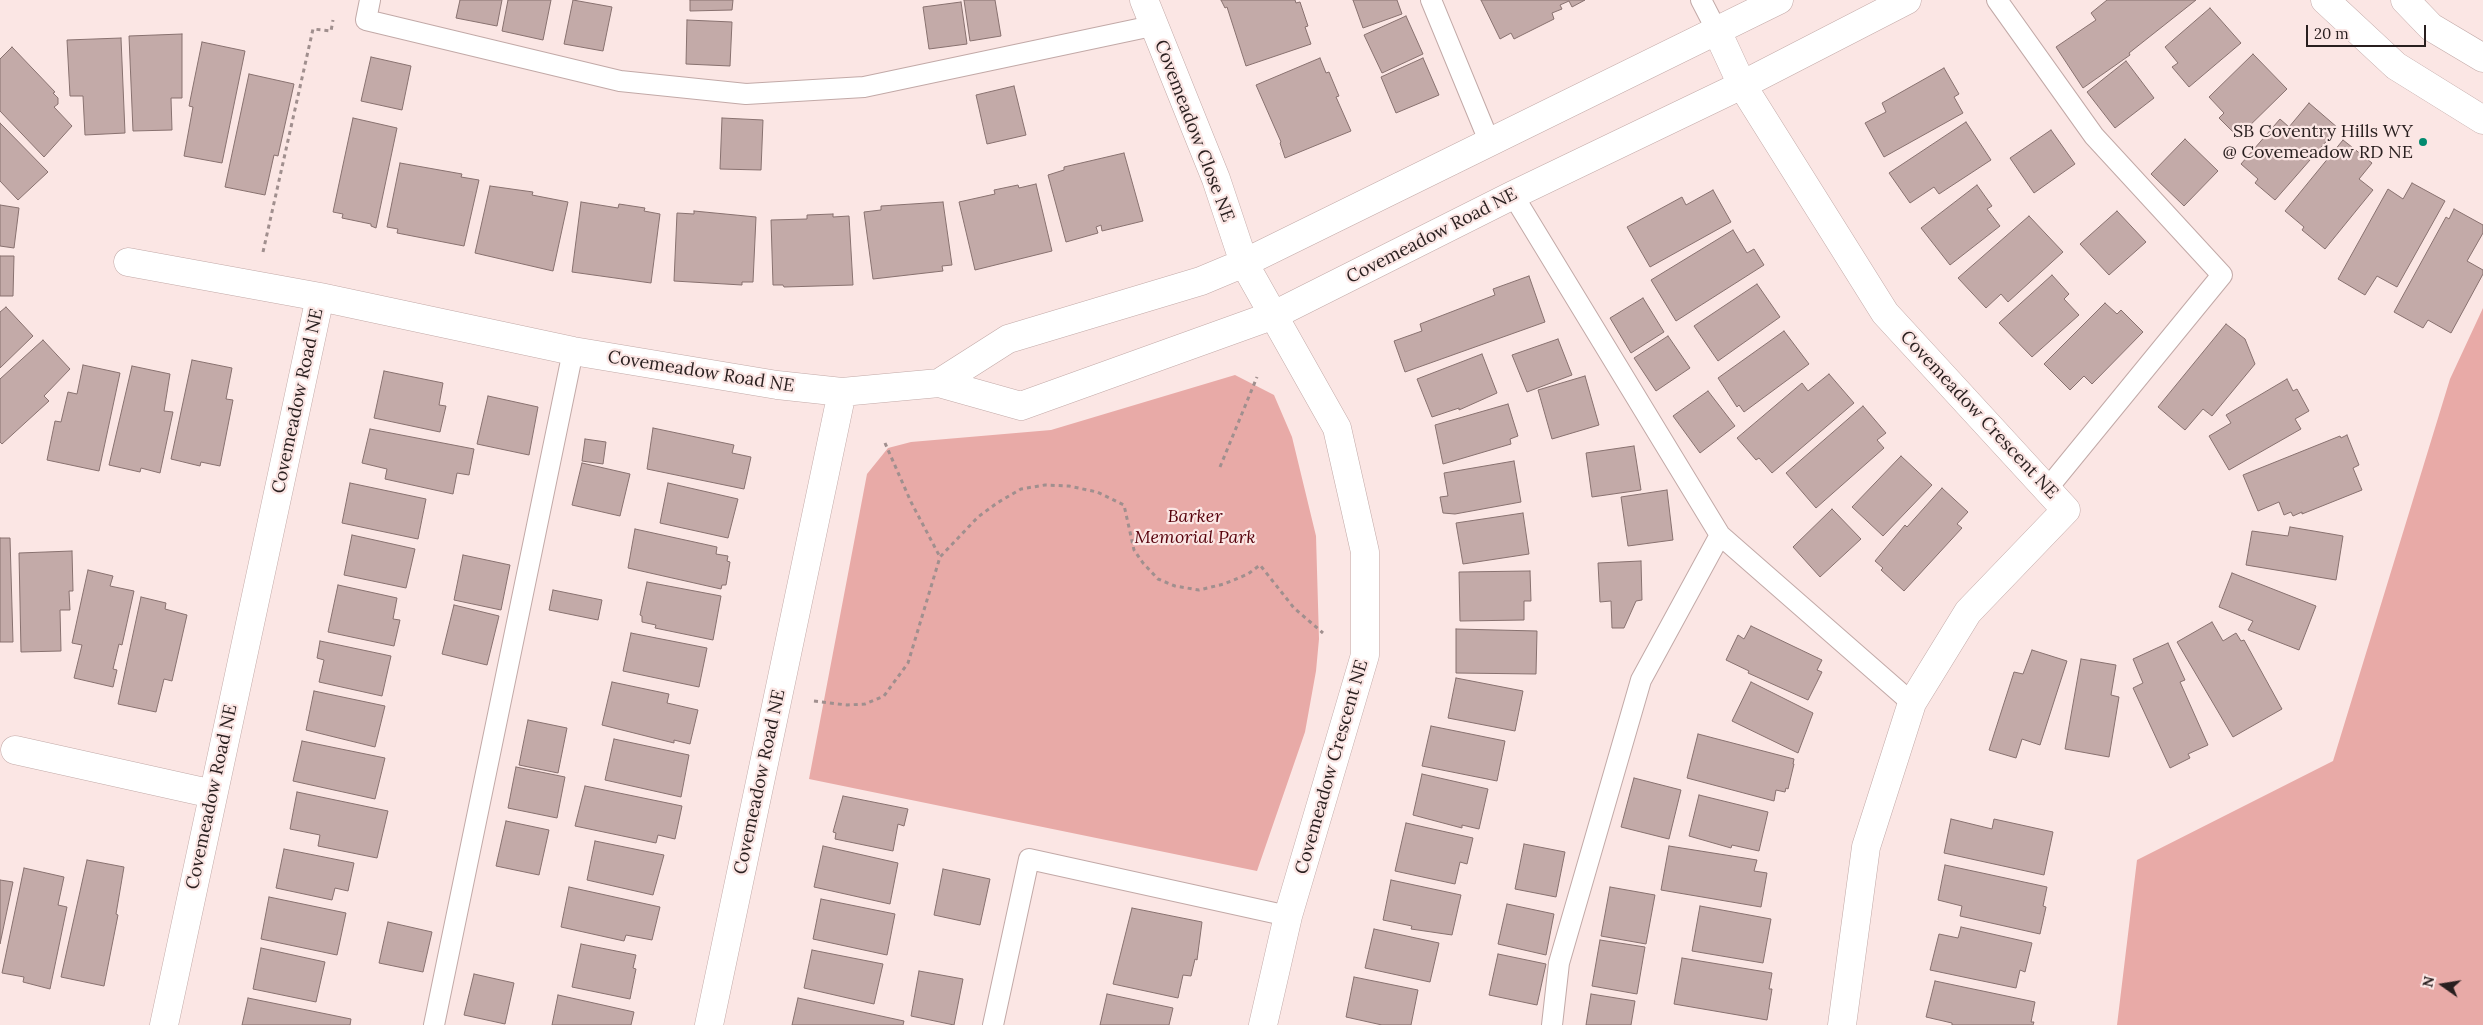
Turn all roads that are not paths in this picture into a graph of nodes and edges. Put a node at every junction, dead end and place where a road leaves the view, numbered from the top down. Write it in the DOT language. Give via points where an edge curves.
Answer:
graph roads {
  1 [pos="370,0"];
  2 [pos="1144,0"];
  3 [pos="1431,0"];
  4 [pos="1701,0"];
  5 [pos="1779,0"];
  6 [pos="1907,0"];
  7 [pos="1997,0"];
  8 [pos="2325,0"];
  9 [pos="2405,0"];
  10 [pos="1152,26"];
  11 [pos="1717,31"];
  12 [pos="2483,58"];
  13 [pos="1742,85"];
  14 [pos="2483,120"];
  15 [pos="1489,140"];
  16 [pos="1513,195"];
  17 [pos="128,262"];
  18 [pos="1244,263"];
  19 [pos="320,297"];
  20 [pos="1274,315"];
  21 [pos="573,351"];
  22 [pos="939,383"];
  23 [pos="842,392"];
  24 [pos="2047,489"];
  25 [pos="1720,535"];
  26 [pos="1912,703"];
  27 [pos="15,750"];
  28 [pos="213,794"];
  29 [pos="1288,916"];
  30 [pos="164,1025"];
  31 [pos="434,1025"];
  32 [pos="709,1025"];
  33 [pos="992,1025"];
  34 [pos="1263,1025"];
  35 [pos="1552,1025"];
  36 [pos="1842,1025"];
  1 -- 10 [label="lane" via="366,20 620,81 746,94 864,87"];
  2 -- 10 [label="street, Covemeadow Close NE"];
  3 -- 15 [label="lane"];
  4 -- 11 [label="lane"];
  5 -- 11 [label="street, Covemeadow Road NE"];
  6 -- 13 [label="street, Covemeadow Road NE"];
  7 -- 24 [label="lane" via="2094,136 2222,275"];
  8 -- 14 [label="street" via="2396,66"];
  9 -- 12 [label="street" via="2431,27"];
  10 -- 18 [label="street, Covemeadow Close NE" via="1216,179"];
  11 -- 13 [label="street, Covemeadow Crescent NE"];
  11 -- 15 [label="street, Covemeadow Road NE"];
  13 -- 16 [label="street, Covemeadow Road NE"];
  13 -- 24 [label="street, Covemeadow Crescent NE" via="1885,313"];
  15 -- 18 [label="street, Covemeadow Road NE"];
  16 -- 20 [label="street, Covemeadow Road NE"];
  16 -- 25 [label="lane"];
  17 -- 19 [label="street"];
  18 -- 20 [label="street, Covemeadow Crescent NE"];
  18 -- 22 [label="street, Covemeadow Road NE" via="1201,281 1008,339"];
  19 -- 21 [label="street, Covemeadow Road NE"];
  19 -- 28 [label="street, Covemeadow Road NE"];
  20 -- 22 [label="street, Covemeadow Road NE" via="1021,406"];
  20 -- 29 [label="street, Covemeadow Crescent NE" via="1337,428 1365,552 1365,655"];
  21 -- 23 [label="street, Covemeadow Road NE" via="777,386"];
  21 -- 31 [label="lane"];
  22 -- 23 [label="street, Covemeadow Road NE"];
  23 -- 32 [label="street, Covemeadow Road NE"];
  24 -- 26 [label="street, Covemeadow Crescent NE" via="2066,510 1968,612"];
  25 -- 26 [label="lane"];
  25 -- 35 [label="lane" via="1641,680 1559,963"];
  26 -- 36 [label="street, Covemeadow Crescent NE" via="1866,847"];
  27 -- 28 [label="street"];
  28 -- 30 [label="street, Covemeadow Road NE"];
  29 -- 33 [label="lane" via="1030,859"];
  29 -- 34 [label="street, Covemeadow Crescent NE"];
}
